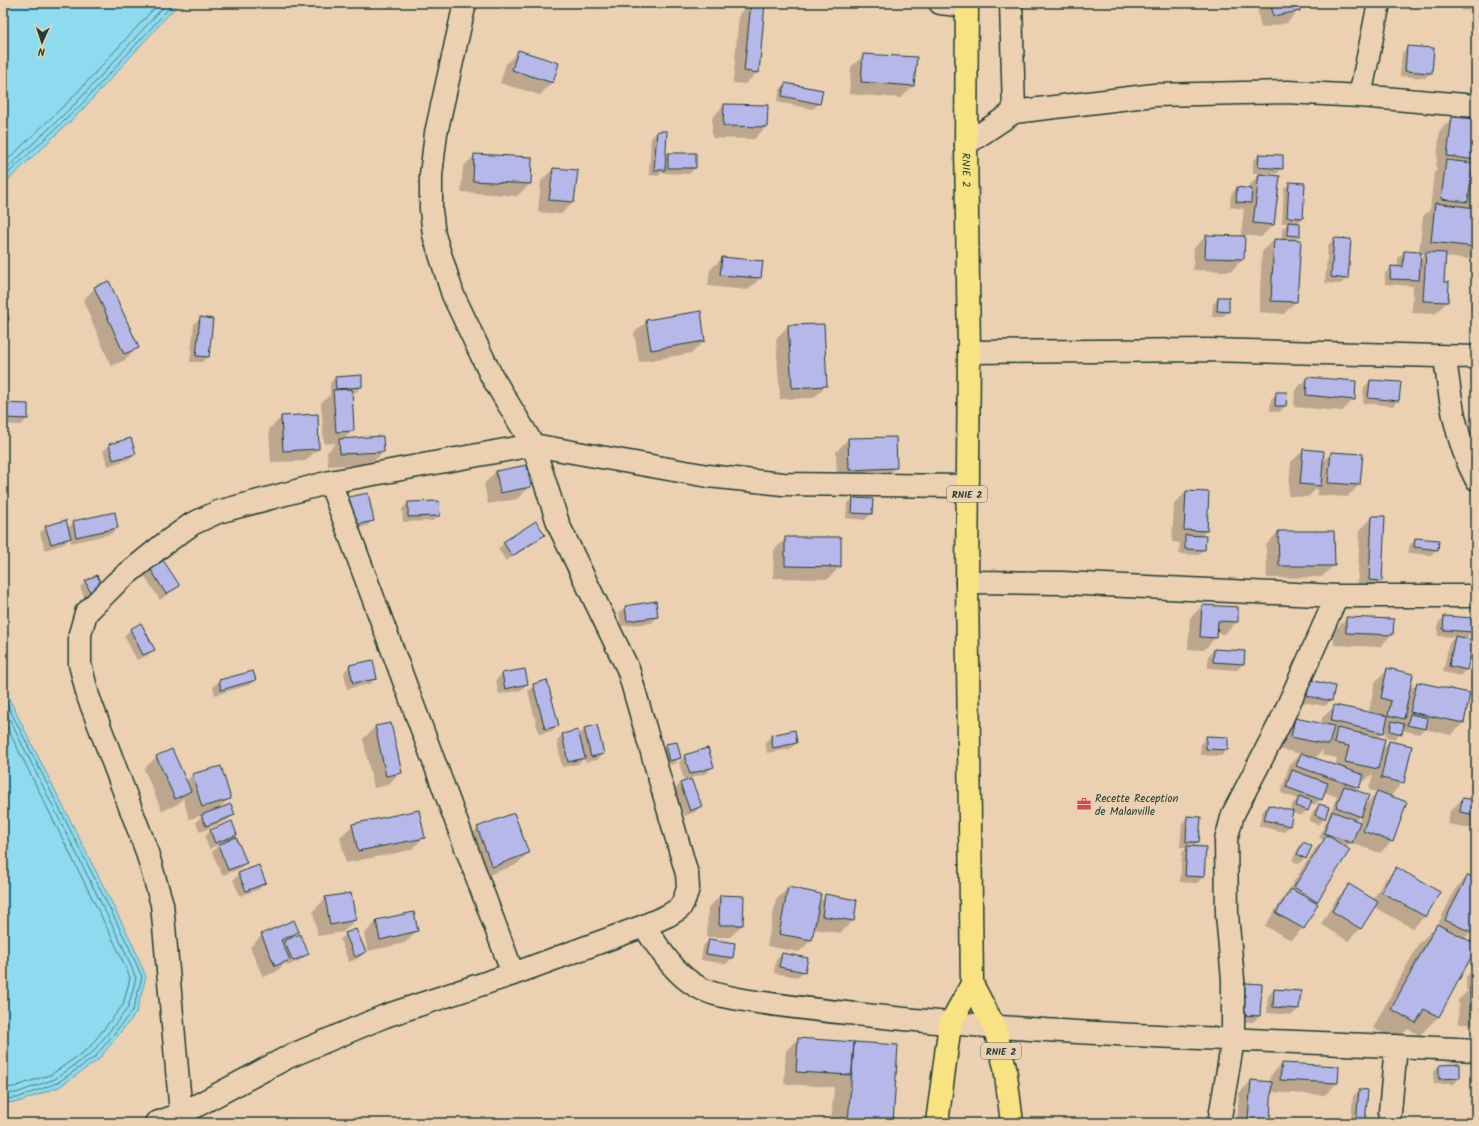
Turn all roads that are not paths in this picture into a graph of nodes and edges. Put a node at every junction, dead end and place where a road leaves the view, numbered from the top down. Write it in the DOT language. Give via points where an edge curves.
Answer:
graph roads {
  1 [pos="465,3"];
  2 [pos="940,3"];
  3 [pos="1011,3"];
  4 [pos="1379,3"];
  5 [pos="967,5"];
  6 [pos="1360,96"];
  7 [pos="1476,106"];
  8 [pos="1014,112"];
  9 [pos="966,144"];
  10 [pos="969,352"];
  11 [pos="1445,357"];
  12 [pos="1476,357"];
  13 [pos="533,445"];
  14 [pos="1476,479"];
  15 [pos="330,482"];
  16 [pos="967,486"];
  17 [pos="967,582"];
  18 [pos="1337,596"];
  19 [pos="1476,596"];
  20 [pos="644,926"];
  21 [pos="513,974"];
  22 [pos="972,984"];
  23 [pos="950,1024"];
  24 [pos="994,1026"];
  25 [pos="1233,1040"];
  26 [pos="1396,1046"];
  27 [pos="1476,1050"];
  28 [pos="181,1114"];
  29 [pos="156,1123"];
  30 [pos="937,1123"];
  31 [pos="1012,1123"];
  32 [pos="1219,1123"];
  33 [pos="1389,1123"];
  1 -- 13 [label="street" via="436,132 431,175 434,235 453,296 491,375"];
  2 -- 5 [label="street"];
  3 -- 8 [label="street"];
  4 -- 6 [label="street"];
  5 -- 9 [label="main road, RNIE 2 / RNIE 2"];
  6 -- 7 [label="street"];
  6 -- 8 [label="street" via="1288,92 1154,95"];
  8 -- 9 [label="street"];
  9 -- 10 [label="main road, RNIE 2 / RNIE 2"];
  10 -- 11 [label="street" via="1207,350"];
  10 -- 16 [label="main road, RNIE 2 / RNIE 2"];
  11 -- 12 [label="street"];
  11 -- 14 [label="street" via="1449,396 1458,438"];
  13 -- 15 [label="street"];
  13 -- 16 [label="street" via="708,476 783,484"];
  13 -- 20 [label="street" via="559,526 628,669 687,874 686,898 680,908"];
  15 -- 21 [label="street"];
  15 -- 28 [label="street" via="218,512 192,524 122,578 86,613 80,634 80,664 88,696 146,849 162,904"];
  16 -- 17 [label="main road, RNIE 2 / RNIE 2"];
  17 -- 18 [label="street" via="1063,583"];
  17 -- 22 [label="main road, RNIE 2 / RNIE 2"];
  18 -- 19 [label="street"];
  18 -- 25 [label="street" via="1281,721 1233,814 1226,840 1227,915 1233,979"];
  20 -- 21 [label="street"];
  20 -- 23 [label="street" via="663,955 683,978 699,988 718,995 776,1005"];
  21 -- 28 [label="street" via="386,1016 288,1057"];
  22 -- 23 [label="main road, RNIE 2"];
  22 -- 24 [label="main road, RNIE 2"];
  23 -- 24 [label="street"];
  23 -- 30 [label="main road, RNIE 2"];
  24 -- 25 [label="street"];
  24 -- 31 [label="main road, RNIE 2" via="1005,1067"];
  25 -- 26 [label="street"];
  25 -- 32 [label="street"];
  26 -- 27 [label="street"];
  26 -- 33 [label="street"];
  28 -- 29 [label="street"];
}
